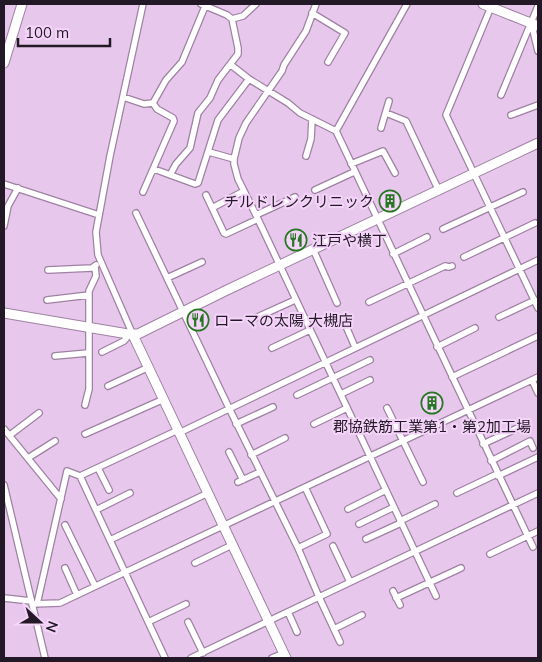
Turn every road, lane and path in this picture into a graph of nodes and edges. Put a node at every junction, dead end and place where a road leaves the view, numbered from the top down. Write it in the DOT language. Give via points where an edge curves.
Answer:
graph roads {
  1 [pos="22,4"];
  2 [pos="143,4"];
  3 [pos="204,4"];
  4 [pos="256,4"];
  5 [pos="316,4"];
  6 [pos="407,4"];
  7 [pos="487,5"];
  8 [pos="538,6"];
  9 [pos="312,13"];
  10 [pos="232,19"];
  11 [pos="535,25"];
  12 [pos="8,33"];
  13 [pos="538,51"];
  14 [pos="5,59"];
  15 [pos="328,62"];
  16 [pos="231,65"];
  17 [pos="249,79"];
  18 [pos="268,91"];
  19 [pos="501,96"];
  20 [pos="122,97"];
  21 [pos="389,101"];
  22 [pos="153,103"];
  23 [pos="538,105"];
  24 [pos="386,113"];
  25 [pos="511,116"];
  26 [pos="312,119"];
  27 [pos="381,128"];
  28 [pos="336,131"];
  29 [pos="538,143"];
  30 [pos="209,152"];
  31 [pos="306,156"];
  32 [pos="234,159"];
  33 [pos="351,164"];
  34 [pos="154,168"];
  35 [pos="354,172"];
  36 [pos="395,173"];
  37 [pos="474,174"];
  38 [pos="170,175"];
  39 [pos="4,184"];
  40 [pos="18,188"];
  41 [pos="315,190"];
  42 [pos="244,191"];
  43 [pos="439,191"];
  44 [pos="143,192"];
  45 [pos="523,192"];
  46 [pos="206,195"];
  47 [pos="295,197"];
  48 [pos="212,208"];
  49 [pos="490,208"];
  50 [pos="136,213"];
  51 [pos="99,215"];
  52 [pos="257,217"];
  53 [pos="377,220"];
  54 [pos="535,223"];
  55 [pos="4,226"];
  56 [pos="443,230"];
  57 [pos="427,237"];
  58 [pos="504,238"];
  59 [pos="312,249"];
  60 [pos="393,254"];
  61 [pos="464,257"];
  62 [pos="101,260"];
  63 [pos="538,260"];
  64 [pos="202,262"];
  65 [pos="279,265"];
  66 [pos="452,266"];
  67 [pos="95,267"];
  68 [pos="519,269"];
  69 [pos="48,270"];
  70 [pos="167,278"];
  71 [pos="408,284"];
  72 [pos="89,294"];
  73 [pos="47,300"];
  74 [pos="296,300"];
  75 [pos="535,300"];
  76 [pos="337,302"];
  77 [pos="369,302"];
  78 [pos="538,308"];
  79 [pos="183,312"];
  80 [pos="4,313"];
  81 [pos="422,315"];
  82 [pos="499,317"];
  83 [pos="254,319"];
  84 [pos="345,324"];
  85 [pos="89,328"];
  86 [pos="475,328"];
  87 [pos="310,330"];
  88 [pos="131,335"];
  89 [pos="538,336"];
  90 [pos="356,347"];
  91 [pos="437,347"];
  92 [pos="272,348"];
  93 [pos="102,352"];
  94 [pos="88,353"];
  95 [pos="54,356"];
  96 [pos="370,360"];
  97 [pos="325,362"];
  98 [pos="149,368"];
  99 [pos="452,377"];
  100 [pos="333,378"];
  101 [pos="535,378"];
  102 [pos="370,380"];
  103 [pos="108,386"];
  104 [pos="538,393"];
  105 [pos="341,394"];
  106 [pos="298,395"];
  107 [pos="164,399"];
  108 [pos="85,405"];
  109 [pos="272,407"];
  110 [pos="229,408"];
  111 [pos="347,408"];
  112 [pos="387,408"];
  113 [pos="467,410"];
  114 [pos="39,413"];
  115 [pos="236,424"];
  116 [pos="314,424"];
  117 [pos="520,427"];
  118 [pos="4,429"];
  119 [pos="179,431"];
  120 [pos="85,434"];
  121 [pos="10,435"];
  122 [pos="285,438"];
  123 [pos="56,441"];
  124 [pos="403,441"];
  125 [pos="483,444"];
  126 [pos="533,448"];
  127 [pos="229,452"];
  128 [pos="251,455"];
  129 [pos="370,456"];
  130 [pos="538,457"];
  131 [pos="28,458"];
  132 [pos="491,462"];
  133 [pos="98,468"];
  134 [pos="260,472"];
  135 [pos="498,475"];
  136 [pos="80,476"];
  137 [pos="422,482"];
  138 [pos="4,485"];
  139 [pos="304,487"];
  140 [pos="109,490"];
  141 [pos="386,490"];
  142 [pos="130,493"];
  143 [pos="208,493"];
  144 [pos="457,493"];
  145 [pos="538,493"];
  146 [pos="61,499"];
  147 [pos="274,502"];
  148 [pos="435,504"];
  149 [pos="512,505"];
  150 [pos="394,507"];
  151 [pos="348,509"];
  152 [pos="96,510"];
  153 [pos="401,522"];
  154 [pos="359,524"];
  155 [pos="65,525"];
  156 [pos="224,526"];
  157 [pos="538,531"];
  158 [pos="527,536"];
  159 [pos="366,539"];
  160 [pos="110,540"];
  161 [pos="232,545"];
  162 [pos="333,546"];
  163 [pos="533,547"];
  164 [pos="298,548"];
  165 [pos="415,552"];
  166 [pos="490,554"];
  167 [pos="195,564"];
  168 [pos="65,568"];
  169 [pos="461,568"];
  170 [pos="125,572"];
  171 [pos="350,582"];
  172 [pos="430,583"];
  173 [pos="95,586"];
  174 [pos="393,591"];
  175 [pos="78,595"];
  176 [pos="436,596"];
  177 [pos="319,597"];
  178 [pos="4,598"];
  179 [pos="396,598"];
  180 [pos="33,603"];
  181 [pos="186,604"];
  182 [pos="400,605"];
  183 [pos="288,612"];
  184 [pos="362,615"];
  185 [pos="268,621"];
  186 [pos="148,622"];
  187 [pos="188,622"];
  188 [pos="334,629"];
  189 [pos="297,632"];
  190 [pos="340,642"];
  191 [pos="203,652"];
  192 [pos="285,656"];
  193 [pos="45,658"];
  194 [pos="165,658"];
  195 [pos="191,658"];
  196 [pos="272,658"];
  1 -- 12 [label="street"];
  2 -- 20 [label="street"];
  3 -- 10 [label="street"];
  3 -- 22 [label="street" via="182,62 166,80"];
  4 -- 10 [label="street" via="243,16"];
  5 -- 9 [label="street"];
  6 -- 28 [label="street"];
  7 -- 11 [label="street"];
  7 -- 37 [label="street" via="446,115"];
  8 -- 11 [label="street"];
  9 -- 15 [label="street" via="345,33"];
  9 -- 18 [label="street" via="306,32"];
  10 -- 16 [label="street" via="238,48 237,57"];
  11 -- 13 [label="street" via="532,29"];
  11 -- 19 [label="street"];
  12 -- 14 [label="street"];
  16 -- 17 [label="street"];
  16 -- 38 [label="street" via="198,113 190,148"];
  17 -- 18 [label="street"];
  17 -- 30 [label="street" via="218,120"];
  18 -- 26 [label="street"];
  18 -- 32 [label="street" via="240,133"];
  20 -- 22 [label="street" via="144,104"];
  20 -- 51 [label="street"];
  21 -- 24 [label="street"];
  22 -- 34 [label="street" via="174,120"];
  23 -- 25 [label="street"];
  24 -- 27 [label="street"];
  24 -- 43 [label="street" via="406,121"];
  26 -- 28 [label="street"];
  26 -- 31 [label="street"];
  28 -- 33 [label="street"];
  29 -- 37 [label="street"];
  30 -- 32 [label="street"];
  30 -- 38 [label="street" via="197,184"];
  32 -- 42 [label="street"];
  33 -- 35 [label="street"];
  33 -- 36 [label="street" via="383,151"];
  34 -- 38 [label="street"];
  34 -- 44 [label="street"];
  35 -- 41 [label="street"];
  35 -- 53 [label="street"];
  37 -- 43 [label="street"];
  37 -- 49 [label="street"];
  39 -- 40 [label="street"];
  40 -- 51 [label="street"];
  40 -- 55 [label="street"];
  42 -- 48 [label="street"];
  42 -- 52 [label="street"];
  43 -- 53 [label="street"];
  45 -- 49 [label="street"];
  46 -- 48 [label="street"];
  47 -- 52 [label="street"];
  48 -- 52 [label="street" via="226,234"];
  49 -- 56 [label="street"];
  49 -- 58 [label="street"];
  50 -- 70 [label="street"];
  51 -- 62 [label="street" via="96,238"];
  52 -- 65 [label="street"];
  53 -- 59 [label="street"];
  53 -- 60 [label="street"];
  54 -- 58 [label="street"];
  57 -- 60 [label="street"];
  58 -- 61 [label="street"];
  58 -- 68 [label="street"];
  59 -- 65 [label="street"];
  59 -- 76 [label="street"];
  60 -- 71 [label="street"];
  62 -- 67 [label="street"];
  62 -- 88 [label="street"];
  63 -- 68 [label="street"];
  64 -- 70 [label="street"];
  65 -- 74 [label="street"];
  65 -- 79 [label="street"];
  66 -- 71 [label="street" via="445,266"];
  67 -- 69 [label="street"];
  67 -- 72 [label="street" via="96,276"];
  68 -- 75 [label="street"];
  68 -- 81 [label="street"];
  70 -- 79 [label="street"];
  71 -- 77 [label="street"];
  71 -- 81 [label="street"];
  72 -- 73 [label="street"];
  72 -- 85 [label="street"];
  74 -- 83 [label="street"];
  74 -- 87 [label="street"];
  75 -- 78 [label="street"];
  75 -- 82 [label="street"];
  79 -- 88 [label="street"];
  79 -- 110 [label="street"];
  80 -- 85 [label="street"];
  81 -- 90 [label="street"];
  81 -- 91 [label="street"];
  84 -- 90 [label="street"];
  85 -- 88 [label="street"];
  85 -- 94 [label="street"];
  86 -- 91 [label="street"];
  87 -- 92 [label="street"];
  87 -- 97 [label="street"];
  88 -- 93 [label="street"];
  88 -- 98 [label="street"];
  89 -- 99 [label="street"];
  90 -- 97 [label="street"];
  91 -- 99 [label="street"];
  94 -- 95 [label="street"];
  94 -- 108 [label="street" via="89,389"];
  96 -- 100 [label="street"];
  97 -- 100 [label="street"];
  97 -- 110 [label="street"];
  98 -- 103 [label="street"];
  98 -- 107 [label="street"];
  99 -- 113 [label="street"];
  100 -- 105 [label="street"];
  100 -- 106 [label="street"];
  101 -- 104 [label="street"];
  101 -- 113 [label="street"];
  102 -- 105 [label="street"];
  105 -- 111 [label="street"];
  107 -- 119 [label="street"];
  107 -- 120 [label="street"];
  109 -- 115 [label="street"];
  110 -- 115 [label="street"];
  110 -- 119 [label="street"];
  111 -- 116 [label="street"];
  111 -- 129 [label="street"];
  112 -- 124 [label="street"];
  113 -- 124 [label="street"];
  113 -- 125 [label="street"];
  114 -- 121 [label="street"];
  115 -- 128 [label="street"];
  117 -- 125 [label="street"];
  118 -- 121 [label="street"];
  119 -- 133 [label="street"];
  119 -- 143 [label="street"];
  121 -- 131 [label="street"];
  122 -- 128 [label="street"];
  123 -- 131 [label="street"];
  124 -- 129 [label="street"];
  124 -- 137 [label="street"];
  125 -- 132 [label="street"];
  126 -- 132 [label="street" via="530,441"];
  127 -- 134 [label="street" via="241,481"];
  128 -- 134 [label="street"];
  129 -- 139 [label="street"];
  129 -- 141 [label="street"];
  130 -- 135 [label="street"];
  131 -- 146 [label="street"];
  132 -- 135 [label="street"];
  133 -- 136 [label="street"];
  133 -- 140 [label="street"];
  134 -- 147 [label="street"];
  135 -- 144 [label="street"];
  135 -- 149 [label="street"];
  136 -- 146 [label="street" via="67,471"];
  136 -- 152 [label="street"];
  138 -- 180 [label="street"];
  139 -- 147 [label="street"];
  139 -- 164 [label="street" via="327,534"];
  141 -- 150 [label="street"];
  141 -- 151 [label="street"];
  142 -- 152 [label="street"];
  143 -- 156 [label="street"];
  143 -- 160 [label="street"];
  145 -- 149 [label="street"];
  146 -- 180 [label="street"];
  147 -- 156 [label="street"];
  147 -- 164 [label="street"];
  148 -- 153 [label="street"];
  149 -- 158 [label="street"];
  149 -- 165 [label="street"];
  150 -- 153 [label="street"];
  150 -- 154 [label="street"];
  152 -- 160 [label="street"];
  153 -- 159 [label="street"];
  153 -- 165 [label="street"];
  155 -- 173 [label="street"];
  156 -- 161 [label="street"];
  156 -- 170 [label="street"];
  157 -- 158 [label="street"];
  158 -- 163 [label="street"];
  158 -- 166 [label="street"];
  160 -- 170 [label="street"];
  161 -- 167 [label="street"];
  161 -- 185 [label="street"];
  162 -- 171 [label="street"];
  164 -- 177 [label="street"];
  165 -- 171 [label="street"];
  165 -- 172 [label="street"];
  168 -- 175 [label="street"];
  169 -- 172 [label="street"];
  170 -- 173 [label="street"];
  170 -- 186 [label="street"];
  171 -- 177 [label="street"];
  172 -- 176 [label="street"];
  172 -- 179 [label="street"];
  173 -- 175 [label="street"];
  174 -- 179 [label="street"];
  175 -- 180 [label="street" via="60,603"];
  177 -- 183 [label="street"];
  177 -- 188 [label="street"];
  178 -- 180 [label="street"];
  179 -- 182 [label="street"];
  180 -- 193 [label="street"];
  181 -- 186 [label="street"];
  183 -- 185 [label="street"];
  183 -- 189 [label="street"];
  184 -- 188 [label="street"];
  185 -- 191 [label="street"];
  185 -- 192 [label="street"];
  186 -- 194 [label="street"];
  187 -- 191 [label="street"];
  188 -- 190 [label="street"];
  191 -- 195 [label="street"];
  192 -- 196 [label="street"];
}
